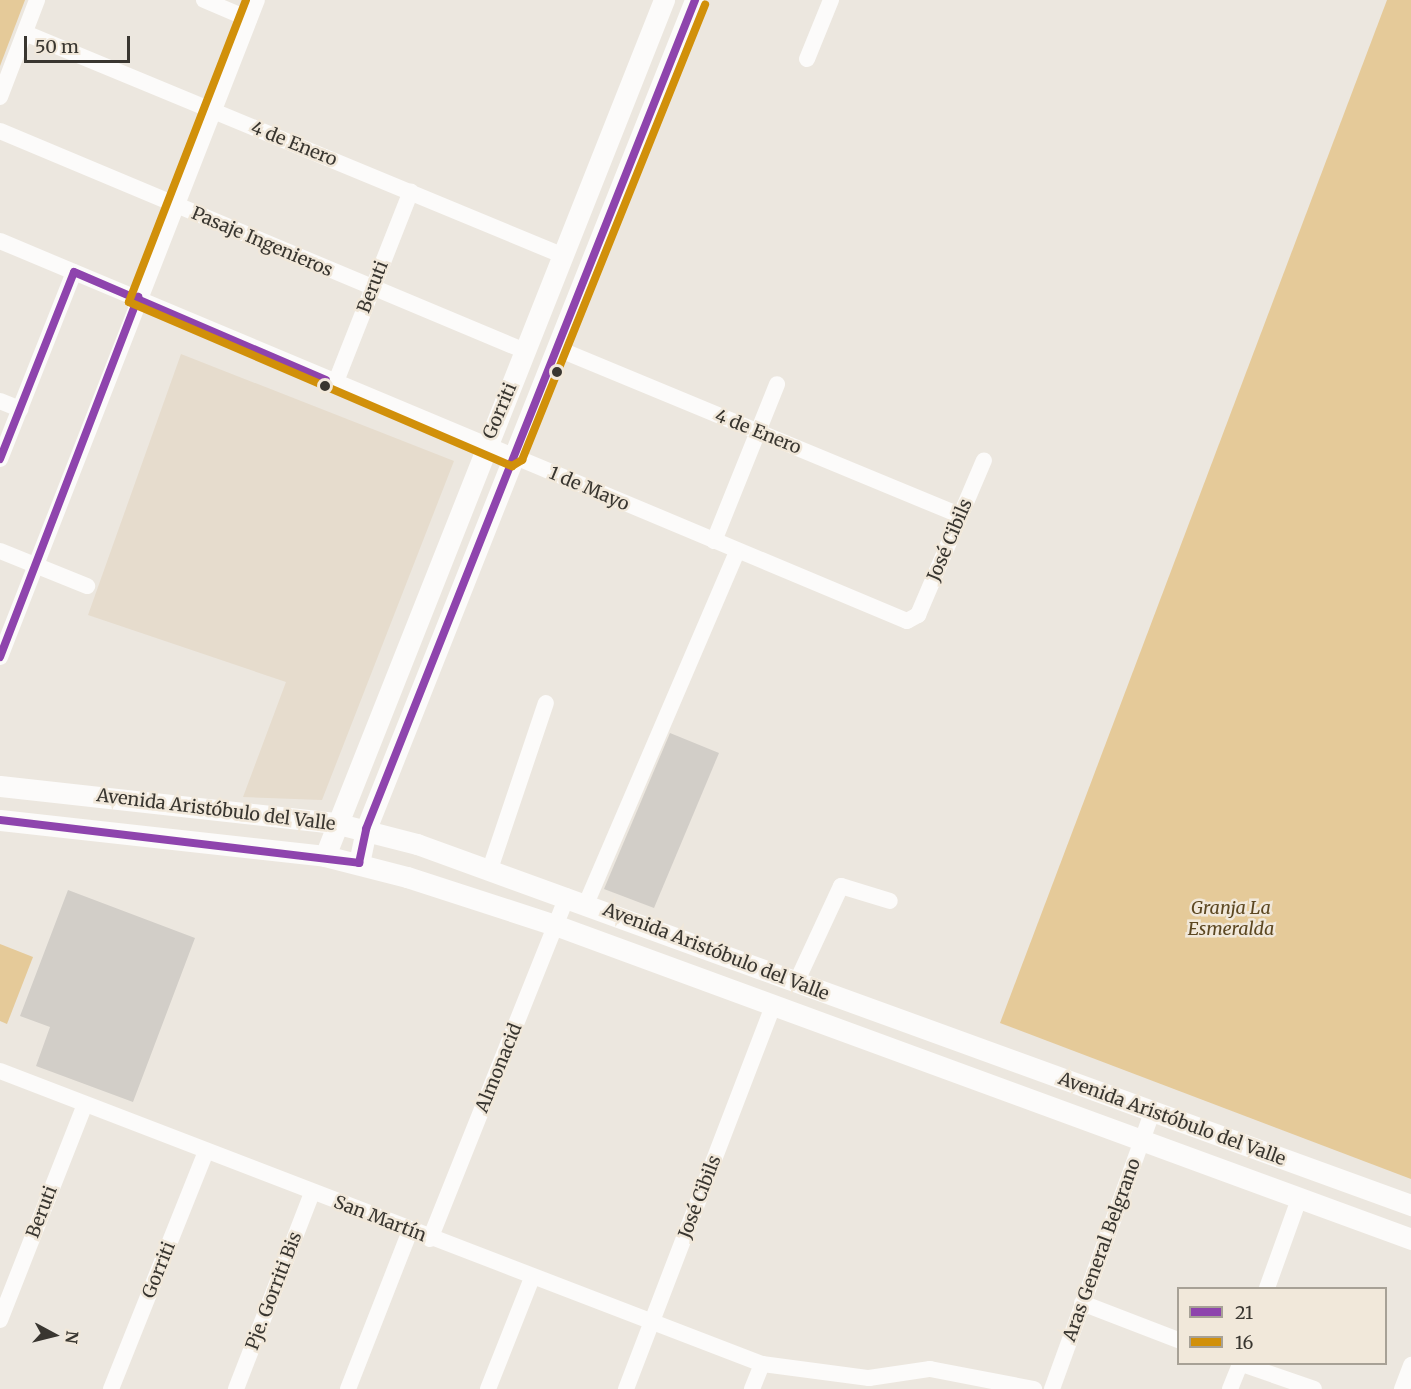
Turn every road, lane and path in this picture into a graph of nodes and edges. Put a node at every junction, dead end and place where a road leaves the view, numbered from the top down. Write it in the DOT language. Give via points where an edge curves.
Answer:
graph roads {
  1 [pos="37,0"];
  2 [pos="204,0"];
  3 [pos="257,0"];
  4 [pos="664,0"];
  5 [pos="696,0"];
  6 [pos="831,0"];
  7 [pos="249,20"];
  8 [pos="25,33"];
  9 [pos="807,59"];
  10 [pos="0,97"];
  11 [pos="215,112"];
  12 [pos="0,131"];
  13 [pos="411,191"];
  14 [pos="177,206"];
  15 [pos="0,241"];
  16 [pos="564,256"];
  17 [pos="74,272"];
  18 [pos="373,288"];
  19 [pos="138,297"];
  20 [pos="556,348"];
  21 [pos="525,351"];
  22 [pos="335,384"];
  23 [pos="777,384"];
  24 [pos="0,401"];
  25 [pos="20,409"];
  26 [pos="759,432"];
  27 [pos="486,445"];
  28 [pos="512,456"];
  29 [pos="0,459"];
  30 [pos="984,460"];
  31 [pos="960,515"];
  32 [pos="714,541"];
  33 [pos="0,551"];
  34 [pos="737,551"];
  35 [pos="35,566"];
  36 [pos="87,586"];
  37 [pos="914,620"];
  38 [pos="0,657"];
  39 [pos="546,703"];
  40 [pos="0,786"];
  41 [pos="0,820"];
  42 [pos="335,823"];
  43 [pos="366,829"];
  44 [pos="325,856"];
  45 [pos="359,863"];
  46 [pos="490,869"];
  47 [pos="577,900"];
  48 [pos="890,901"];
  49 [pos="555,926"];
  50 [pos="796,983"];
  51 [pos="773,1006"];
  52 [pos="0,1071"];
  53 [pos="84,1104"];
  54 [pos="1152,1112"];
  55 [pos="1141,1141"];
  56 [pos="206,1152"];
  57 [pos="312,1193"];
  58 [pos="1299,1199"];
  59 [pos="1411,1205"];
  60 [pos="410,1231"];
  61 [pos="430,1239"];
  62 [pos="1411,1239"];
  63 [pos="532,1278"];
  64 [pos="1267,1287"];
  65 [pos="1082,1303"];
  66 [pos="0,1320"];
  67 [pos="651,1325"];
  68 [pos="1177,1339"];
  69 [pos="762,1364"];
  70 [pos="1241,1365"];
  71 [pos="1244,1365"];
  72 [pos="1411,1365"];
  73 [pos="866,1384"];
  74 [pos="111,1389"];
  75 [pos="236,1389"];
  76 [pos="348,1389"];
  77 [pos="488,1389"];
  78 [pos="626,1389"];
  79 [pos="752,1389"];
  80 [pos="1034,1389"];
  81 [pos="1052,1389"];
  82 [pos="1230,1389"];
  83 [pos="1314,1389"];
  84 [pos="1402,1389"];
  1 -- 8 [label="street"];
  2 -- 7 [label="street"];
  3 -- 7 [label="street"];
  4 -- 16 [label="main road, Gorriti"];
  5 -- 20 [label="main road, Gorriti"];
  6 -- 9 [label="street"];
  7 -- 11 [label="street"];
  8 -- 10 [label="street"];
  8 -- 11 [label="street, 4 de Enero"];
  11 -- 13 [label="street, 4 de Enero"];
  11 -- 14 [label="street"];
  12 -- 14 [label="street, Pasaje Ingenieros"];
  13 -- 16 [label="street, 4 de Enero"];
  13 -- 18 [label="street, Beruti"];
  14 -- 18 [label="street, Pasaje Ingenieros"];
  14 -- 19 [label="street"];
  15 -- 17 [label="street, 1 de Mayo"];
  16 -- 21 [label="main road, Gorriti"];
  17 -- 19 [label="street, 1 de Mayo"];
  17 -- 25 [label="street"];
  18 -- 21 [label="street, Pasaje Ingenieros"];
  18 -- 22 [label="street, Beruti"];
  19 -- 22 [label="street, 1 de Mayo"];
  19 -- 35 [label="street"];
  20 -- 26 [label="street, 4 de Enero"];
  20 -- 28 [label="main road, Gorriti"];
  21 -- 27 [label="main road, Gorriti"];
  22 -- 27 [label="street, 1 de Mayo"];
  23 -- 26 [label="street"];
  24 -- 25 [label="street"];
  25 -- 29 [label="street"];
  26 -- 31 [label="street, 4 de Enero"];
  26 -- 32 [label="street"];
  27 -- 28 [label="street, 1 de Mayo"];
  27 -- 42 [label="main road, Gorriti"];
  28 -- 32 [label="street, 1 de Mayo"];
  28 -- 43 [label="main road, Gorriti"];
  30 -- 31 [label="street, José Cibils"];
  31 -- 37 [label="street, José Cibils"];
  32 -- 34 [label="street, 1 de Mayo"];
  33 -- 35 [label="street"];
  34 -- 37 [label="street, 1 de Mayo"];
  34 -- 47 [label="street, Almonacid"];
  35 -- 36 [label="street"];
  35 -- 38 [label="street"];
  39 -- 46 [label="street"];
  40 -- 42 [label="main road, Avenida Aristóbulo del Valle"];
  41 -- 44 [label="main road, Avenida Aristóbulo del Valle"];
  42 -- 43 [label="main road, Avenida Aristóbulo del Valle"];
  42 -- 44 [label="main road, Gorriti"];
  43 -- 45 [label="main road, Gorriti"];
  43 -- 46 [label="main road, Avenida Aristóbulo del Valle"];
  44 -- 45 [label="main road, Avenida Aristóbulo del Valle"];
  45 -- 49 [label="main road, Avenida Aristóbulo del Valle"];
  46 -- 47 [label="main road, Avenida Aristóbulo del Valle"];
  47 -- 49 [label="street, Almonacid"];
  47 -- 50 [label="main road, Avenida Aristóbulo del Valle"];
  48 -- 50 [label="street" via="841,885"];
  49 -- 51 [label="main road, Avenida Aristóbulo del Valle"];
  49 -- 61 [label="street, Almonacid"];
  50 -- 54 [label="main road, Avenida Aristóbulo del Valle"];
  51 -- 55 [label="main road, Avenida Aristóbulo del Valle"];
  51 -- 67 [label="street, José Cibils"];
  52 -- 53 [label="street, San Martín"];
  53 -- 56 [label="street, San Martín"];
  53 -- 66 [label="street, Beruti"];
  54 -- 55 [label="street, Aras General Belgrano"];
  54 -- 59 [label="main road, Avenida Aristóbulo del Valle"];
  55 -- 58 [label="main road, Avenida Aristóbulo del Valle"];
  55 -- 65 [label="street, Aras General Belgrano"];
  56 -- 57 [label="street, San Martín"];
  56 -- 74 [label="street, Gorriti"];
  57 -- 60 [label="street, San Martín"];
  57 -- 75 [label="street, Pje. Gorriti Bis"];
  58 -- 62 [label="main road, Avenida Aristóbulo del Valle"];
  58 -- 64 [label="street"];
  60 -- 61 [label="street, San Martín"];
  60 -- 76 [label="street"];
  61 -- 63 [label="street, San Martín"];
  63 -- 67 [label="street, San Martín"];
  63 -- 77 [label="street"];
  65 -- 68 [label="street"];
  65 -- 81 [label="street, Aras General Belgrano"];
  67 -- 69 [label="street, San Martín"];
  67 -- 78 [label="street, José Cibils"];
  69 -- 73 [label="street, San Martín"];
  69 -- 79 [label="street"];
  70 -- 82 [label="street"];
  71 -- 83 [label="street"];
  72 -- 84 [label="street"];
  73 -- 80 [label="street, San Martín" via="930,1369"];
}
